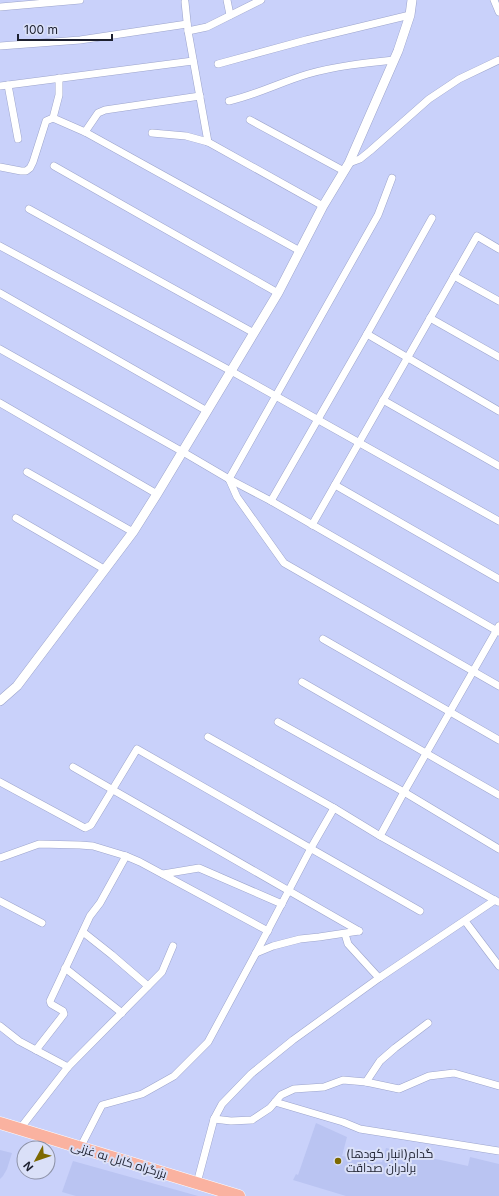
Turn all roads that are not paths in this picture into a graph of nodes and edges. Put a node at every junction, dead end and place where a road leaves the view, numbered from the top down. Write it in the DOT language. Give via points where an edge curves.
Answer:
graph roads {
  1 [pos="80,0"];
  2 [pos="227,0"];
  3 [pos="261,0"];
  4 [pos="412,0"];
  5 [pos="494,0"];
  6 [pos="185,2"];
  7 [pos="0,7"];
  8 [pos="499,12"];
  9 [pos="410,15"];
  10 [pos="230,16"];
  11 [pos="187,27"];
  12 [pos="0,46"];
  13 [pos="394,60"];
  14 [pos="499,60"];
  15 [pos="193,61"];
  16 [pos="218,64"];
  17 [pos="60,78"];
  18 [pos="8,85"];
  19 [pos="0,86"];
  20 [pos="200,96"];
  21 [pos="229,101"];
  22 [pos="53,118"];
  23 [pos="250,120"];
  24 [pos="85,132"];
  25 [pos="152,133"];
  26 [pos="18,138"];
  27 [pos="208,142"];
  28 [pos="350,163"];
  29 [pos="54,166"];
  30 [pos="0,167"];
  31 [pos="344,171"];
  32 [pos="392,178"];
  33 [pos="323,206"];
  34 [pos="29,209"];
  35 [pos="432,218"];
  36 [pos="0,246"];
  37 [pos="499,249"];
  38 [pos="300,251"];
  39 [pos="454,276"];
  40 [pos="0,293"];
  41 [pos="278,294"];
  42 [pos="499,302"];
  43 [pos="430,318"];
  44 [pos="254,333"];
  45 [pos="367,334"];
  46 [pos="0,349"];
  47 [pos="499,357"];
  48 [pos="407,358"];
  49 [pos="231,371"];
  50 [pos="276,396"];
  51 [pos="383,400"];
  52 [pos="0,403"];
  53 [pos="207,411"];
  54 [pos="499,411"];
  55 [pos="318,419"];
  56 [pos="359,442"];
  57 [pos="183,452"];
  58 [pos="499,466"];
  59 [pos="27,472"];
  60 [pos="229,479"];
  61 [pos="335,485"];
  62 [pos="158,494"];
  63 [pos="271,501"];
  64 [pos="16,518"];
  65 [pos="499,521"];
  66 [pos="312,525"];
  67 [pos="133,532"];
  68 [pos="104,569"];
  69 [pos="499,579"];
  70 [pos="498,630"];
  71 [pos="323,639"];
  72 [pos="473,671"];
  73 [pos="302,682"];
  74 [pos="499,686"];
  75 [pos="0,701"];
  76 [pos="450,712"];
  77 [pos="278,722"];
  78 [pos="208,736"];
  79 [pos="499,740"];
  80 [pos="426,753"];
  81 [pos="73,767"];
  82 [pos="0,782"];
  83 [pos="112,789"];
  84 [pos="404,792"];
  85 [pos="499,795"];
  86 [pos="334,808"];
  87 [pos="380,836"];
  88 [pos="311,848"];
  89 [pos="499,849"];
  90 [pos="126,856"];
  91 [pos="0,858"];
  92 [pos="163,874"];
  93 [pos="289,891"];
  94 [pos="0,901"];
  95 [pos="497,902"];
  96 [pos="282,904"];
  97 [pos="420,911"];
  98 [pos="465,921"];
  99 [pos="42,923"];
  100 [pos="268,931"];
  101 [pos="83,932"];
  102 [pos="346,934"];
  103 [pos="173,946"];
  104 [pos="256,953"];
  105 [pos="499,966"];
  106 [pos="65,968"];
  107 [pos="379,978"];
  108 [pos="148,986"];
  109 [pos="122,1013"];
  110 [pos="428,1023"];
  111 [pos="0,1026"];
  112 [pos="36,1050"];
  113 [pos="68,1067"];
  114 [pos="366,1082"];
  115 [pos="499,1086"];
  116 [pos="275,1102"];
  117 [pos="214,1119"];
  118 [pos="0,1123"];
  119 [pos="19,1130"];
  120 [pos="80,1148"];
  121 [pos="499,1151"];
  122 [pos="197,1183"];
  123 [pos="239,1196"];
  1 -- 7 [label="street"];
  2 -- 10 [label="street"];
  3 -- 10 [label="street"];
  4 -- 9 [label="street"];
  5 -- 8 [label="street"];
  6 -- 11 [label="street"];
  9 -- 13 [label="street"];
  9 -- 16 [label="street"];
  10 -- 11 [label="street" via="207,28"];
  11 -- 12 [label="street" via="80,40"];
  11 -- 15 [label="street"];
  13 -- 21 [label="street" via="345,66 307,75"];
  13 -- 28 [label="street"];
  14 -- 28 [label="street" via="459,79 429,99 370,152"];
  15 -- 17 [label="street"];
  15 -- 20 [label="street"];
  17 -- 18 [label="street"];
  17 -- 22 [label="street" via="60,95"];
  18 -- 19 [label="street"];
  18 -- 26 [label="street"];
  20 -- 24 [label="street" via="105,110 98,113"];
  20 -- 27 [label="street"];
  22 -- 24 [label="street"];
  22 -- 30 [label="street" via="46,121 30,168 21,171"];
  23 -- 31 [label="street"];
  24 -- 38 [label="street"];
  25 -- 27 [label="street" via="186,136"];
  27 -- 33 [label="street"];
  28 -- 31 [label="street"];
  29 -- 41 [label="street"];
  31 -- 33 [label="street"];
  32 -- 50 [label="street" via="378,215"];
  33 -- 38 [label="street"];
  34 -- 44 [label="street"];
  35 -- 45 [label="street"];
  36 -- 49 [label="street"];
  37 -- 39 [label="street" via="477,236"];
  38 -- 41 [label="street"];
  39 -- 42 [label="street"];
  39 -- 43 [label="street"];
  40 -- 53 [label="street"];
  41 -- 44 [label="street"];
  43 -- 47 [label="street"];
  43 -- 48 [label="street"];
  44 -- 49 [label="street"];
  45 -- 48 [label="street"];
  45 -- 55 [label="street"];
  46 -- 57 [label="street"];
  48 -- 51 [label="street"];
  48 -- 54 [label="street"];
  49 -- 50 [label="street"];
  49 -- 53 [label="street"];
  50 -- 55 [label="street"];
  50 -- 60 [label="street"];
  51 -- 56 [label="street"];
  51 -- 58 [label="street"];
  52 -- 62 [label="street"];
  53 -- 57 [label="street"];
  55 -- 56 [label="street"];
  55 -- 63 [label="street"];
  56 -- 61 [label="street"];
  56 -- 65 [label="street"];
  57 -- 60 [label="street"];
  57 -- 62 [label="street"];
  59 -- 67 [label="street"];
  60 -- 63 [label="street"];
  60 -- 72 [label="street" via="237,497 284,563"];
  61 -- 66 [label="street"];
  61 -- 69 [label="street"];
  62 -- 67 [label="street"];
  63 -- 66 [label="street"];
  64 -- 68 [label="street"];
  66 -- 70 [label="street"];
  67 -- 68 [label="street"];
  68 -- 75 [label="street" via="17,686"];
  70 -- 72 [label="street"];
  71 -- 76 [label="street"];
  72 -- 74 [label="street"];
  72 -- 76 [label="street"];
  73 -- 80 [label="street"];
  76 -- 79 [label="street"];
  76 -- 80 [label="street"];
  77 -- 84 [label="street"];
  78 -- 86 [label="street"];
  80 -- 84 [label="street"];
  80 -- 85 [label="street"];
  81 -- 83 [label="street"];
  82 -- 83 [label="street" via="85,828 91,825"];
  83 -- 88 [label="street" via="137,749"];
  83 -- 93 [label="street"];
  84 -- 87 [label="street"];
  84 -- 89 [label="street"];
  86 -- 87 [label="street"];
  86 -- 88 [label="street"];
  87 -- 95 [label="street"];
  88 -- 93 [label="street"];
  88 -- 97 [label="street"];
  90 -- 91 [label="street" via="80,844 39,844"];
  90 -- 92 [label="street"];
  90 -- 101 [label="street"];
  92 -- 96 [label="street" via="199,868"];
  92 -- 100 [label="street"];
  93 -- 96 [label="street"];
  93 -- 102 [label="street" via="359,931"];
  94 -- 99 [label="street"];
  95 -- 98 [label="street"];
  96 -- 100 [label="street"];
  98 -- 105 [label="street"];
  98 -- 107 [label="street"];
  100 -- 104 [label="street"];
  101 -- 106 [label="street"];
  101 -- 108 [label="street"];
  102 -- 104 [label="street" via="300,939"];
  102 -- 107 [label="street" via="348,944"];
  103 -- 108 [label="street" via="162,972"];
  104 -- 120 [label="street" via="208,1042 174,1076 142,1094 102,1105"];
  106 -- 109 [label="street"];
  106 -- 112 [label="street" via="50,1002 64,1014"];
  107 -- 117 [label="street" via="250,1074 222,1104"];
  108 -- 109 [label="street"];
  109 -- 113 [label="street"];
  110 -- 114 [label="street" via="380,1061"];
  111 -- 112 [label="street" via="19,1042"];
  112 -- 113 [label="street"];
  113 -- 119 [label="street"];
  114 -- 115 [label="street" via="398,1089 429,1076 454,1073"];
  114 -- 116 [label="street" via="343,1080 324,1087 294,1089 281,1095"];
  116 -- 117 [label="street" via="252,1120"];
  116 -- 121 [label="street" via="360,1129"];
  117 -- 122 [label="street"];
  118 -- 119 [label="highway, بزرگراه کابل به غزنی"];
  119 -- 120 [label="highway, بزرگراه کابل به غزنی"];
  120 -- 122 [label="highway, بزرگراه کابل به غزنی"];
  122 -- 123 [label="highway, بزرگراه کابل به غزنی"];
}
